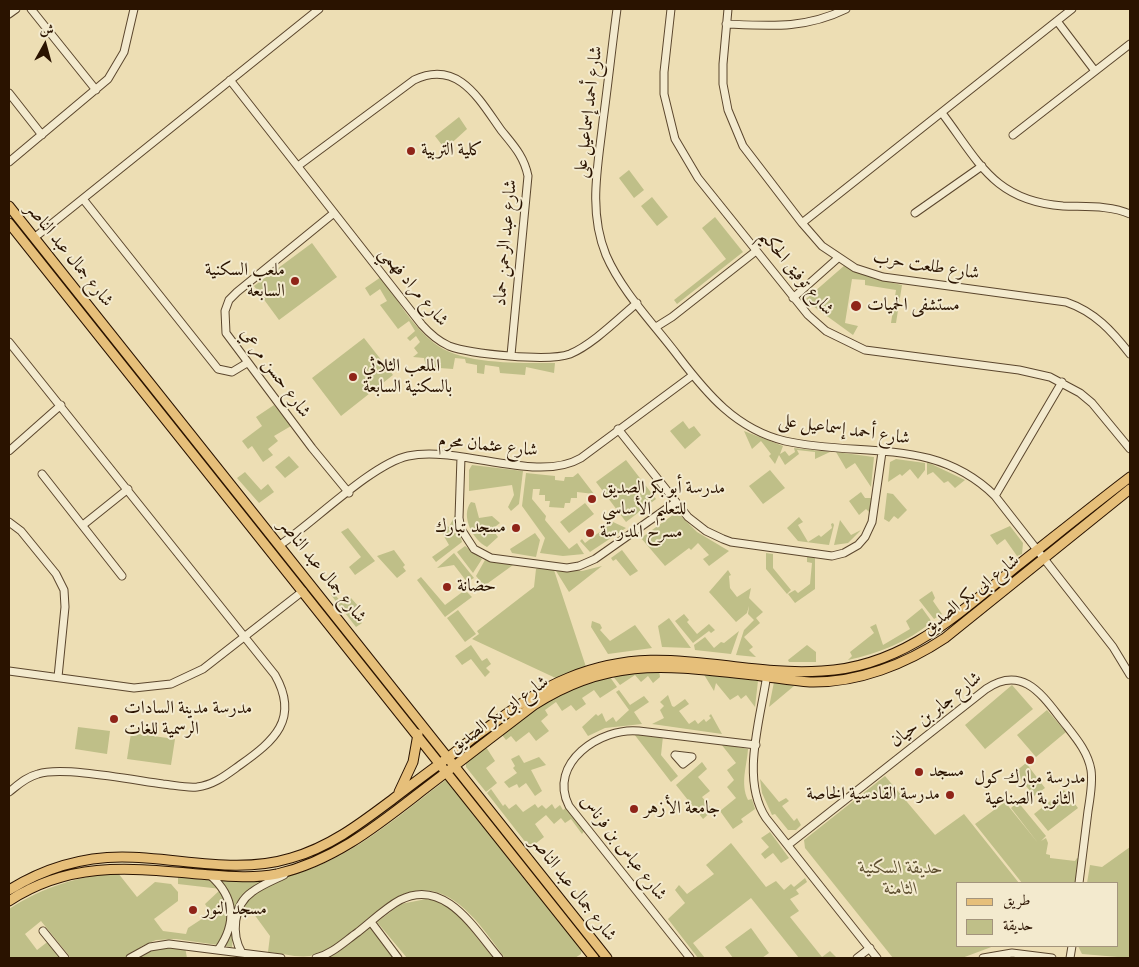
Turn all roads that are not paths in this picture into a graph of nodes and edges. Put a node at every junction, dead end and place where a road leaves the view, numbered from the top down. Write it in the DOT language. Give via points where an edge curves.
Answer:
graph roads {
  1 [pos="16,9"];
  2 [pos="31,9"];
  3 [pos="134,9"];
  4 [pos="319,9"];
  5 [pos="617,9"];
  6 [pos="671,9"];
  7 [pos="728,9"];
  8 [pos="846,9"];
  9 [pos="1072,9"];
  10 [pos="9,14"];
  11 [pos="1056,21"];
  12 [pos="726,24"];
  13 [pos="1130,44"];
  14 [pos="1095,71"];
  15 [pos="230,80"];
  16 [pos="96,90"];
  17 [pos="9,93"];
  18 [pos="942,113"];
  19 [pos="42,134"];
  20 [pos="1013,135"];
  21 [pos="9,162"];
  22 [pos="298,166"];
  23 [pos="982,166"];
  24 [pos="83,199"];
  25 [pos="9,206"];
  26 [pos="334,213"];
  27 [pos="915,213"];
  28 [pos="1130,214"];
  29 [pos="9,223"];
  30 [pos="802,223"];
  31 [pos="34,238"];
  32 [pos="756,251"];
  33 [pos="838,258"];
  34 [pos="793,298"];
  35 [pos="637,303"];
  36 [pos="656,327"];
  37 [pos="9,342"];
  38 [pos="1130,354"];
  39 [pos="511,355"];
  40 [pos="247,363"];
  41 [pos="693,375"];
  42 [pos="1062,382"];
  43 [pos="61,405"];
  44 [pos="618,429"];
  45 [pos="1130,448"];
  46 [pos="9,451"];
  47 [pos="882,452"];
  48 [pos="461,457"];
  49 [pos="218,467"];
  50 [pos="210,473"];
  51 [pos="42,474"];
  52 [pos="1130,476"];
  53 [pos="128,489"];
  54 [pos="1130,489"];
  55 [pos="349,493"];
  56 [pos="995,496"];
  57 [pos="676,502"];
  58 [pos="9,522"];
  59 [pos="83,525"];
  60 [pos="280,545"];
  61 [pos="1037,550"];
  62 [pos="1043,558"];
  63 [pos="122,576"];
  64 [pos="303,591"];
  65 [pos="969,605"];
  66 [pos="976,613"];
  67 [pos="245,637"];
  68 [pos="9,671"];
  69 [pos="767,673"];
  70 [pos="1130,676"];
  71 [pos="58,677"];
  72 [pos="426,728"];
  73 [pos="417,735"];
  74 [pos="471,740"];
  75 [pos="756,745"];
  76 [pos="478,748"];
  77 [pos="449,757"];
  78 [pos="440,764"];
  79 [pos="456,765"];
  80 [pos="447,772"];
  81 [pos="9,792"];
  82 [pos="397,795"];
  83 [pos="788,845"];
  84 [pos="139,858"];
  85 [pos="296,868"];
  86 [pos="139,869"];
  87 [pos="210,875"];
  88 [pos="1079,882"];
  89 [pos="9,890"];
  90 [pos="9,900"];
  91 [pos="371,922"];
  92 [pos="43,931"];
  93 [pos="600,948"];
  94 [pos="870,948"];
  95 [pos="218,950"];
  96 [pos="242,953"];
  97 [pos="591,957"];
  98 [pos="65,958"];
  99 [pos="130,958"];
  100 [pos="281,958"];
  101 [pos="316,958"];
  102 [pos="398,958"];
  103 [pos="499,958"];
  104 [pos="607,958"];
  105 [pos="690,958"];
  106 [pos="857,958"];
  107 [pos="878,958"];
  108 [pos="983,958"];
  109 [pos="1052,958"];
  1 -- 10 [label="street"];
  2 -- 16 [label="street"];
  3 -- 16 [label="street" via="124,52 114,70"];
  4 -- 15 [label="street"];
  5 -- 35 [label="street, شارع أحمد إسماعيل على" via="595,203 599,234 606,255"];
  6 -- 32 [label="street, شارع توفيق الحكيم" via="664,94 674,138 698,178"];
  7 -- 12 [label="street, شارع طلعت حرب"];
  8 -- 12 [label="street" via="817,21 790,26"];
  9 -- 11 [label="street"];
  11 -- 14 [label="street"];
  11 -- 18 [label="street"];
  12 -- 30 [label="street, شارع طلعت حرب" via="723,84 732,122 750,157"];
  13 -- 14 [label="street"];
  14 -- 20 [label="street"];
  15 -- 22 [label="street, شارع مراد فهمي"];
  15 -- 24 [label="street"];
  16 -- 19 [label="street"];
  17 -- 19 [label="street"];
  18 -- 23 [label="street"];
  18 -- 30 [label="street"];
  19 -- 21 [label="street"];
  22 -- 26 [label="street, شارع مراد فهمي"];
  22 -- 39 [label="street, شارع عبد الرحمن حماد" via="414,80 441,74 465,84 519,151 528,176"];
  23 -- 27 [label="street"];
  23 -- 28 [label="street" via="999,184 1018,196 1044,204 1110,209"];
  24 -- 31 [label="street"];
  24 -- 40 [label="street" via="218,370 232,372"];
  25 -- 31 [label="main road, شارع جمال عبد الناصر"];
  26 -- 39 [label="street, شارع مراد فهمي" via="431,335 455,348"];
  26 -- 40 [label="street, شارع حسن مرعي" via="229,300 224,311 225,328"];
  29 -- 50 [label="main road, شارع جمال عبد الناصر"];
  30 -- 33 [label="street, شارع طلعت حرب" via="822,246"];
  31 -- 49 [label="main road, شارع جمال عبد الناصر"];
  32 -- 34 [label="street, شارع توفيق الحكيم"];
  32 -- 36 [label="street"];
  33 -- 34 [label="street"];
  33 -- 38 [label="street, شارع طلعت حرب" via="864,272 883,277 1066,302 1082,308 1102,322"];
  34 -- 42 [label="street, شارع توفيق الحكيم" via="826,331 864,350 1028,372"];
  35 -- 36 [label="street, شارع أحمد إسماعيل على"];
  35 -- 39 [label="street, شارع مراد فهمي" via="569,354 547,358"];
  36 -- 41 [label="street, شارع أحمد إسماعيل على"];
  37 -- 43 [label="street"];
  40 -- 55 [label="street, شارع حسن مرعي"];
  41 -- 44 [label="street, شارع عثمان محرم"];
  41 -- 47 [label="street, شارع أحمد إسماعيل على" via="726,411 764,434 787,441"];
  42 -- 45 [label="street, شارع توفيق الحكيم" via="1092,403"];
  42 -- 56 [label="street"];
  43 -- 46 [label="street"];
  43 -- 53 [label="street"];
  44 -- 48 [label="street, شارع عثمان محرم" via="581,458 560,466"];
  44 -- 57 [label="street"];
  47 -- 56 [label="street, شارع أحمد إسماعيل على" via="923,456 948,464 974,477"];
  47 -- 57 [label="street" via="870,527 858,545 838,555 732,542 700,527"];
  48 -- 55 [label="street, شارع عثمان محرم" via="423,454 400,459 381,468"];
  48 -- 57 [label="street" via="461,529 474,549 491,558 567,568 580,566"];
  49 -- 50 [label="main road"];
  49 -- 60 [label="main road, شارع جمال عبد الناصر"];
  50 -- 64 [label="main road, شارع جمال عبد الناصر"];
  51 -- 59 [label="street"];
  52 -- 61 [label="main road, شارع ابى بكر الصديق"];
  53 -- 59 [label="street"];
  53 -- 67 [label="street"];
  54 -- 62 [label="main road, شارع ابى بكر الصديق"];
  55 -- 60 [label="street, شارع عثمان محرم"];
  56 -- 61 [label="street, شارع أحمد إسماعيل على"];
  58 -- 71 [label="street" via="21,531 56,574 64,590"];
  59 -- 63 [label="street"];
  60 -- 72 [label="main road, شارع جمال عبد الناصر"];
  61 -- 62 [label="street, شارع أحمد إسماعيل على"];
  61 -- 65 [label="main road, شارع ابى بكر الصديق"];
  62 -- 66 [label="main road, شارع ابى بكر الصديق"];
  62 -- 70 [label="street, شارع أحمد إسماعيل على" via="1118,654"];
  64 -- 67 [label="street"];
  64 -- 73 [label="main road, شارع جمال عبد الناصر"];
  65 -- 66 [label="main road"];
  65 -- 69 [label="main road, شارع ابى بكر الصديق" via="925,639 876,662 825,671"];
  66 -- 69 [label="main road, شارع ابى بكر الصديق" via="933,646 879,670 824,681"];
  67 -- 71 [label="street" via="196,674 162,686 134,688"];
  67 -- 81 [label="street" via="279,681 284,715 280,728 268,745 221,778 205,786 187,787 51,771 31,776"];
  68 -- 71 [label="street"];
  69 -- 74 [label="main road, شارع ابى بكر الصديق" via="667,659 607,665 543,689"];
  69 -- 75 [label="street"];
  69 -- 76 [label="main road, شارع ابى بكر الصديق" via="665,666 611,671 546,697"];
  72 -- 73 [label="main road"];
  72 -- 77 [label="main road, شارع جمال عبد الناصر"];
  73 -- 78 [label="main road, شارع جمال عبد الناصر"];
  73 -- 82 [label="main road" via="410,771"];
  74 -- 76 [label="main road"];
  74 -- 77 [label="main road, شارع ابى بكر الصديق"];
  75 -- 83 [label="street" via="752,777 756,798 762,812"];
  75 -- 105 [label="street, شارع عباس بن فرناس" via="628,730 603,736 576,755 569,765 565,793 569,806"];
  76 -- 79 [label="main road, شارع ابى بكر الصديق"];
  77 -- 78 [label="main road, شارع ابى بكر الصديق"];
  77 -- 79 [label="main road, شارع جمال عبد الناصر"];
  78 -- 80 [label="main road, شارع جمال عبد الناصر"];
  78 -- 82 [label="main road, شارع ابى بكر الصديق"];
  79 -- 80 [label="main road, شارع ابى بكر الصديق"];
  79 -- 93 [label="main road, شارع جمال عبد الناصر"];
  80 -- 85 [label="main road, شارع ابى بكر الصديق" via="356,840 324,858"];
  80 -- 97 [label="main road, شارع جمال عبد الناصر"];
  82 -- 84 [label="main road, شارع ابى بكر الصديق" via="342,836 285,860 229,866"];
  83 -- 88 [label="street, شارع جابر بن حيان" via="986,689 1002,681 1017,681 1029,684 1042,695 1080,743 1090,762 1092,781"];
  83 -- 94 [label="street"];
  84 -- 86 [label="main road"];
  84 -- 89 [label="main road, شارع ابى بكر الصديق" via="77,862 48,871"];
  85 -- 87 [label="main road, شارع ابى بكر الصديق" via="256,877"];
  85 -- 96 [label="street" via="252,892 244,901 238,911 235,931"];
  86 -- 87 [label="main road, شارع ابى بكر الصديق"];
  86 -- 90 [label="main road, شارع ابى بكر الصديق" via="99,869 65,876"];
  87 -- 95 [label="street" via="227,894 230,906 229,928"];
  91 -- 101 [label="street" via="333,951"];
  91 -- 102 [label="street"];
  91 -- 103 [label="street" via="406,898 439,898 457,907"];
  92 -- 98 [label="street"];
  93 -- 97 [label="street"];
  93 -- 104 [label="main road, شارع جمال عبد الناصر"];
  94 -- 106 [label="street"];
  94 -- 107 [label="street"];
  95 -- 96 [label="street"];
  95 -- 99 [label="street" via="163,944 144,949"];
  96 -- 100 [label="street"];
  108 -- 109 [label="street" via="1012,953"];
}
